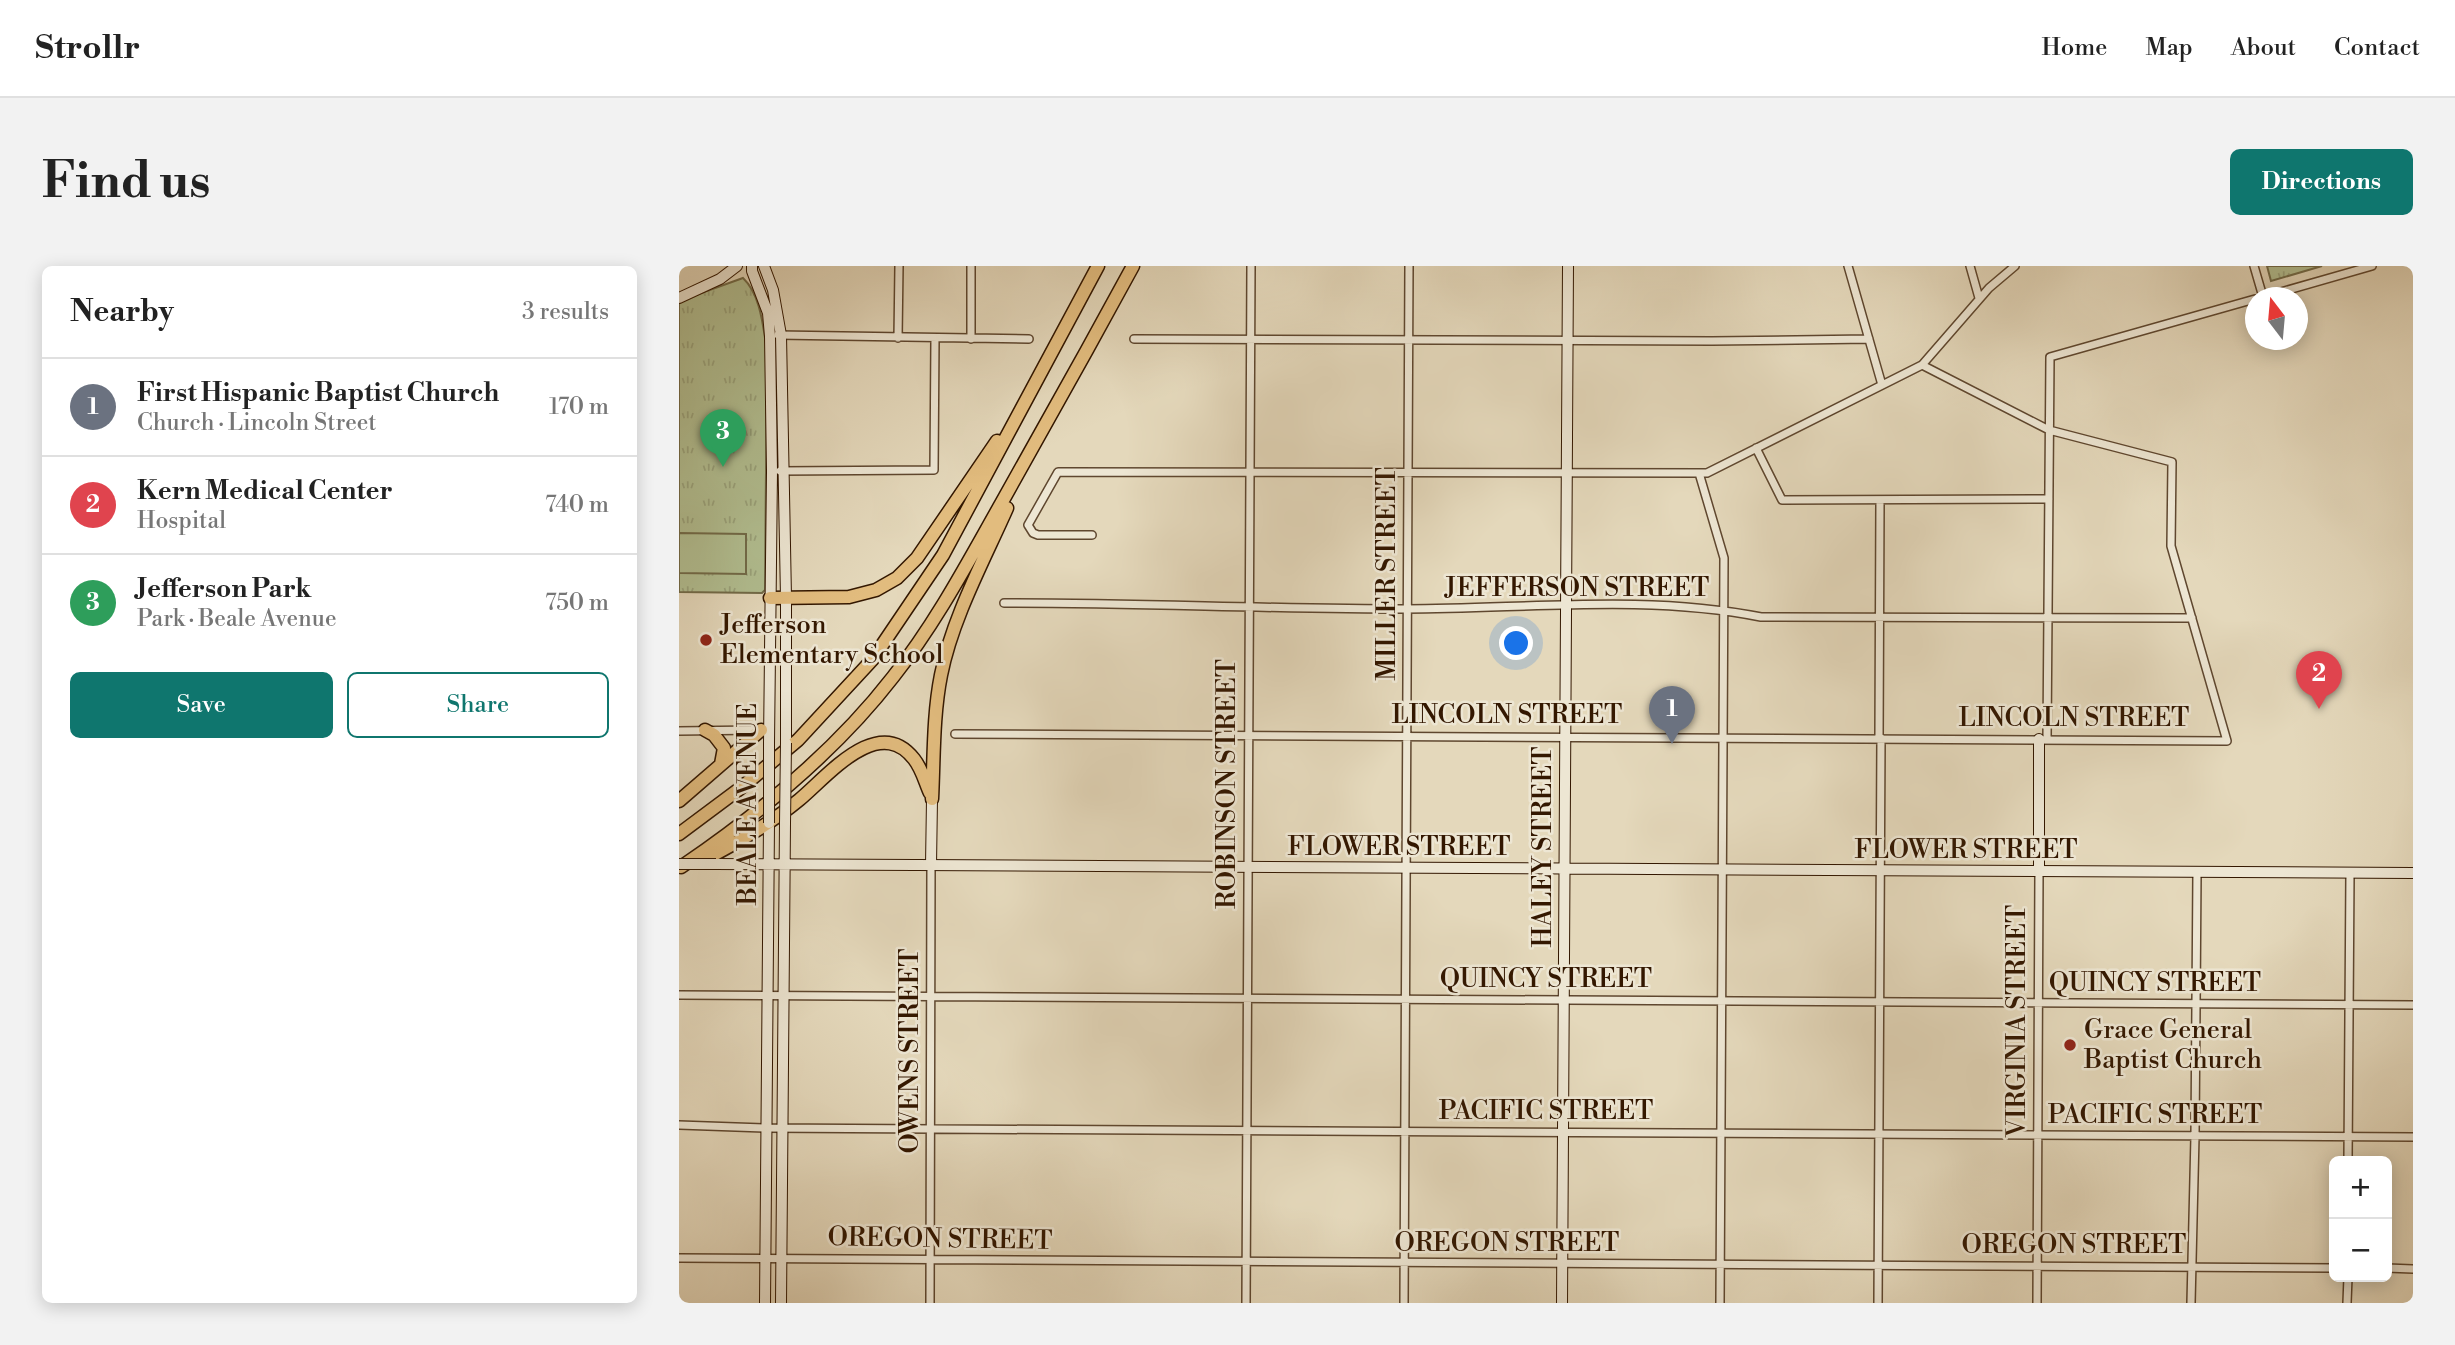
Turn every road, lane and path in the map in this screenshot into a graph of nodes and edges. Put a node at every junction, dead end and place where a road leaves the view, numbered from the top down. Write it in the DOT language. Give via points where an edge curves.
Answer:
graph roads {
  1 [pos="737,266"];
  2 [pos="752,266"];
  3 [pos="764,266"];
  4 [pos="899,266"];
  5 [pos="971,266"];
  6 [pos="1098,266"];
  7 [pos="1133,266"];
  8 [pos="1251,266"];
  9 [pos="1409,266"];
  10 [pos="1568,266"];
  11 [pos="1848,266"];
  12 [pos="1970,266"];
  13 [pos="2015,266"];
  14 [pos="2254,266"];
  15 [pos="2372,266"];
  16 [pos="2257,287"];
  17 [pos="2298,287"];
  18 [pos="679,298"];
  19 [pos="1979,299"];
  20 [pos="2245,302"];
  21 [pos="776,335"];
  22 [pos="898,338"];
  23 [pos="935,338"];
  24 [pos="971,339"];
  25 [pos="1029,339"];
  26 [pos="1134,339"];
  27 [pos="1869,339"];
  28 [pos="1251,340"];
  29 [pos="1409,340"];
  30 [pos="1567,340"];
  31 [pos="1922,365"];
  32 [pos="1882,385"];
  33 [pos="1029,394"];
  34 [pos="2049,430"];
  35 [pos="1035,443"];
  36 [pos="1756,448"];
  37 [pos="778,471"];
  38 [pos="1250,471"];
  39 [pos="1408,472"];
  40 [pos="1566,472"];
  41 [pos="1699,473"];
  42 [pos="2049,499"];
  43 [pos="1880,501"];
  44 [pos="1092,535"];
  45 [pos="770,597"];
  46 [pos="786,598"];
  47 [pos="1004,603"];
  48 [pos="1566,605"];
  49 [pos="1249,606"];
  50 [pos="1408,609"];
  51 [pos="1722,609"];
  52 [pos="1880,616"];
  53 [pos="2047,617"];
  54 [pos="2192,618"];
  55 [pos="785,729"];
  56 [pos="705,730"];
  57 [pos="765,730"];
  58 [pos="679,731"];
  59 [pos="955,734"];
  60 [pos="1249,735"];
  61 [pos="1407,736"];
  62 [pos="1565,736"];
  63 [pos="1722,737"];
  64 [pos="1880,738"];
  65 [pos="2043,739"];
  66 [pos="721,764"];
  67 [pos="932,799"];
  68 [pos="679,800"];
  69 [pos="679,834"];
  70 [pos="769,863"];
  71 [pos="785,863"];
  72 [pos="932,865"];
  73 [pos="1248,867"];
  74 [pos="679,868"];
  75 [pos="1406,868"];
  76 [pos="1564,869"];
  77 [pos="1722,869"];
  78 [pos="1881,870"];
  79 [pos="2039,871"];
  80 [pos="2197,872"];
  81 [pos="2350,873"];
  82 [pos="2413,873"];
  83 [pos="679,995"];
  84 [pos="768,995"];
  85 [pos="784,995"];
  86 [pos="931,997"];
  87 [pos="1247,999"];
  88 [pos="1405,999"];
  89 [pos="1563,1000"];
  90 [pos="1722,1001"];
  91 [pos="1880,1002"];
  92 [pos="2038,1003"];
  93 [pos="2196,1004"];
  94 [pos="2349,1005"];
  95 [pos="2413,1005"];
  96 [pos="679,1125"];
  97 [pos="930,1127"];
  98 [pos="767,1128"];
  99 [pos="783,1128"];
  100 [pos="1247,1130"];
  101 [pos="1405,1131"];
  102 [pos="1563,1132"];
  103 [pos="1721,1133"];
  104 [pos="1879,1134"];
  105 [pos="2037,1135"];
  106 [pos="2195,1136"];
  107 [pos="2349,1137"];
  108 [pos="2413,1137"];
  109 [pos="2349,1156"];
  110 [pos="679,1258"];
  111 [pos="766,1258"];
  112 [pos="782,1258"];
  113 [pos="930,1260"];
  114 [pos="1246,1262"];
  115 [pos="1404,1263"];
  116 [pos="1562,1264"];
  117 [pos="1720,1265"];
  118 [pos="1878,1266"];
  119 [pos="2037,1266"];
  120 [pos="2190,1267"];
  121 [pos="2329,1268"];
  122 [pos="2392,1268"];
  123 [pos="2413,1269"];
  124 [pos="2348,1282"];
  125 [pos="765,1303"];
  126 [pos="782,1303"];
  127 [pos="930,1303"];
  128 [pos="1246,1303"];
  129 [pos="1404,1303"];
  130 [pos="1562,1303"];
  131 [pos="1720,1303"];
  132 [pos="1878,1303"];
  133 [pos="2036,1303"];
  134 [pos="2191,1303"];
  135 [pos="2347,1303"];
  1 -- 18 [label="main road"];
  2 -- 21 [label="main road, BEALE AVENUE"];
  3 -- 21 [label="main road, BEALE AVENUE" via="773,290"];
  4 -- 22 [label="street"];
  5 -- 24 [label="street"];
  6 -- 33 [label="highway"];
  7 -- 35 [label="highway"];
  8 -- 28 [label="street, ROBINSON STREET"];
  9 -- 29 [label="street, MILLER STREET"];
  10 -- 30 [label="main road, HALEY STREET"];
  11 -- 27 [label="street"];
  12 -- 19 [label="street"];
  13 -- 19 [label="street"];
  14 -- 16 [label="street"];
  15 -- 17 [label="street"];
  19 -- 31 [label="street"];
  20 -- 34 [label="street, VIRGINIA STREET" via="2050,357"];
  21 -- 22 [label="street"];
  21 -- 37 [label="main road, BEALE AVENUE"];
  22 -- 23 [label="street"];
  23 -- 24 [label="street"];
  23 -- 37 [label="street" via="934,470"];
  24 -- 25 [label="street"];
  26 -- 28 [label="street"];
  27 -- 30 [label="street"];
  27 -- 32 [label="street"];
  28 -- 29 [label="street"];
  28 -- 38 [label="street, ROBINSON STREET"];
  29 -- 30 [label="street"];
  29 -- 39 [label="street, MILLER STREET"];
  30 -- 40 [label="main road, HALEY STREET"];
  31 -- 32 [label="street"];
  31 -- 34 [label="street"];
  32 -- 36 [label="street"];
  33 -- 46 [label="highway" via="917,558 897,578 849,597"];
  33 -- 69 [label="highway" via="943,555 872,660 798,740"];
  34 -- 42 [label="street, VIRGINIA STREET"];
  34 -- 54 [label="street" via="2172,463 2171,546"];
  35 -- 67 [label="highway" via="946,655 936,714"];
  35 -- 74 [label="highway" via="950,594 892,679 804,773"];
  36 -- 41 [label="street"];
  36 -- 43 [label="street" via="1782,500"];
  37 -- 45 [label="main road, BEALE AVENUE"];
  37 -- 46 [label="main road, BEALE AVENUE"];
  38 -- 39 [label="street"];
  38 -- 44 [label="street" via="1058,472 1029,529 1038,534"];
  38 -- 49 [label="street, ROBINSON STREET"];
  39 -- 40 [label="street"];
  39 -- 50 [label="street, MILLER STREET"];
  40 -- 41 [label="street"];
  40 -- 48 [label="main road, HALEY STREET"];
  41 -- 51 [label="street" via="1724,558"];
  42 -- 43 [label="street"];
  42 -- 53 [label="street, VIRGINIA STREET"];
  43 -- 52 [label="street"];
  45 -- 46 [label="highway"];
  45 -- 57 [label="main road, BEALE AVENUE"];
  46 -- 55 [label="main road, BEALE AVENUE"];
  47 -- 49 [label="street, JEFFERSON STREET"];
  48 -- 50 [label="street, JEFFERSON STREET"];
  48 -- 51 [label="street, JEFFERSON STREET"];
  48 -- 62 [label="main road, HALEY STREET"];
  49 -- 50 [label="street, JEFFERSON STREET"];
  49 -- 60 [label="street, ROBINSON STREET"];
  50 -- 61 [label="street, MILLER STREET"];
  51 -- 52 [label="street, JEFFERSON STREET" via="1761,617"];
  51 -- 63 [label="street"];
  52 -- 53 [label="street, JEFFERSON STREET"];
  52 -- 64 [label="street"];
  53 -- 54 [label="street, JEFFERSON STREET"];
  53 -- 65 [label="street, VIRGINIA STREET"];
  54 -- 65 [label="street, LINCOLN STREET" via="2227,741"];
  55 -- 57 [label="main road"];
  55 -- 71 [label="main road, BEALE AVENUE, bridge"];
  56 -- 57 [label="street"];
  56 -- 58 [label="street"];
  56 -- 66 [label="highway" via="724,748"];
  57 -- 66 [label="highway"];
  57 -- 70 [label="main road, BEALE AVENUE, bridge" via="769,743"];
  59 -- 60 [label="street, LINCOLN STREET"];
  60 -- 61 [label="street, LINCOLN STREET"];
  60 -- 73 [label="street, ROBINSON STREET"];
  61 -- 62 [label="street, LINCOLN STREET"];
  61 -- 75 [label="street, MILLER STREET"];
  62 -- 63 [label="street, LINCOLN STREET"];
  62 -- 76 [label="main road, HALEY STREET"];
  63 -- 64 [label="street, LINCOLN STREET"];
  63 -- 77 [label="street"];
  64 -- 65 [label="street, LINCOLN STREET"];
  64 -- 78 [label="street"];
  65 -- 79 [label="main road, VIRGINIA STREET"];
  66 -- 68 [label="highway"];
  67 -- 72 [label="main road, OWENS STREET"];
  67 -- 74 [label="highway" via="921,771 906,751 874,744 852,754 768,824"];
  70 -- 71 [label="main road, FLOWER STREET"];
  70 -- 74 [label="main road, FLOWER STREET, bridge"];
  70 -- 84 [label="main road, BEALE AVENUE"];
  71 -- 72 [label="main road, FLOWER STREET"];
  71 -- 85 [label="main road, BEALE AVENUE"];
  72 -- 73 [label="main road, FLOWER STREET"];
  72 -- 86 [label="street, OWENS STREET"];
  73 -- 75 [label="main road, FLOWER STREET"];
  73 -- 87 [label="street, ROBINSON STREET"];
  75 -- 76 [label="main road, FLOWER STREET"];
  75 -- 88 [label="street, MILLER STREET"];
  76 -- 77 [label="main road, FLOWER STREET"];
  76 -- 89 [label="main road, HALEY STREET"];
  77 -- 78 [label="main road, FLOWER STREET"];
  77 -- 90 [label="street"];
  78 -- 79 [label="main road, FLOWER STREET"];
  78 -- 91 [label="street"];
  79 -- 80 [label="main road, FLOWER STREET"];
  79 -- 92 [label="street, VIRGINIA STREET"];
  80 -- 81 [label="main road, FLOWER STREET"];
  80 -- 93 [label="street"];
  81 -- 82 [label="main road, FLOWER STREET"];
  81 -- 94 [label="street"];
  83 -- 84 [label="street, QUINCY STREET"];
  84 -- 85 [label="street, QUINCY STREET"];
  84 -- 98 [label="main road, BEALE AVENUE"];
  85 -- 86 [label="street, QUINCY STREET"];
  85 -- 99 [label="main road, BEALE AVENUE"];
  86 -- 87 [label="street, QUINCY STREET"];
  86 -- 97 [label="street, OWENS STREET"];
  87 -- 88 [label="street, QUINCY STREET"];
  87 -- 100 [label="street, ROBINSON STREET"];
  88 -- 89 [label="street, QUINCY STREET"];
  88 -- 101 [label="street, MILLER STREET"];
  89 -- 90 [label="street, QUINCY STREET"];
  89 -- 102 [label="main road, HALEY STREET"];
  90 -- 91 [label="street, QUINCY STREET"];
  90 -- 103 [label="street"];
  91 -- 92 [label="street, QUINCY STREET"];
  91 -- 104 [label="street"];
  92 -- 93 [label="street, QUINCY STREET"];
  92 -- 105 [label="street, VIRGINIA STREET"];
  93 -- 94 [label="street, QUINCY STREET"];
  93 -- 106 [label="street"];
  94 -- 95 [label="street, QUINCY STREET"];
  94 -- 107 [label="street"];
  96 -- 98 [label="street, PACIFIC STREET"];
  97 -- 99 [label="street, PACIFIC STREET"];
  97 -- 100 [label="street, PACIFIC STREET"];
  97 -- 113 [label="street, OWENS STREET"];
  98 -- 99 [label="street, PACIFIC STREET"];
  98 -- 111 [label="main road, BEALE AVENUE"];
  99 -- 112 [label="main road, BEALE AVENUE"];
  100 -- 101 [label="street, PACIFIC STREET"];
  100 -- 114 [label="street, ROBINSON STREET"];
  101 -- 102 [label="street, PACIFIC STREET"];
  101 -- 115 [label="street, MILLER STREET"];
  102 -- 103 [label="street, PACIFIC STREET"];
  102 -- 116 [label="main road, HALEY STREET"];
  103 -- 104 [label="street, PACIFIC STREET"];
  103 -- 117 [label="street"];
  104 -- 105 [label="street, PACIFIC STREET"];
  104 -- 118 [label="street"];
  105 -- 106 [label="street, PACIFIC STREET"];
  105 -- 119 [label="street, VIRGINIA STREET"];
  106 -- 107 [label="street, PACIFIC STREET"];
  106 -- 120 [label="street"];
  107 -- 108 [label="street, PACIFIC STREET"];
  107 -- 109 [label="street"];
  110 -- 111 [label="street, OREGON STREET"];
  111 -- 112 [label="street, OREGON STREET"];
  111 -- 125 [label="main road, BEALE AVENUE"];
  112 -- 113 [label="street, OREGON STREET"];
  112 -- 126 [label="main road, BEALE AVENUE"];
  113 -- 114 [label="street, OREGON STREET"];
  113 -- 127 [label="street, OWENS STREET"];
  114 -- 115 [label="street, OREGON STREET"];
  114 -- 128 [label="street, ROBINSON STREET"];
  115 -- 116 [label="street, OREGON STREET"];
  115 -- 129 [label="street, MILLER STREET"];
  116 -- 117 [label="street, OREGON STREET"];
  116 -- 130 [label="main road, HALEY STREET"];
  117 -- 118 [label="street, OREGON STREET"];
  117 -- 131 [label="street"];
  118 -- 119 [label="street, OREGON STREET"];
  118 -- 132 [label="street"];
  119 -- 120 [label="street, OREGON STREET"];
  119 -- 133 [label="street, VIRGINIA STREET"];
  120 -- 121 [label="street, OREGON STREET"];
  120 -- 134 [label="street"];
  122 -- 123 [label="street"];
  124 -- 135 [label="street"];
}
